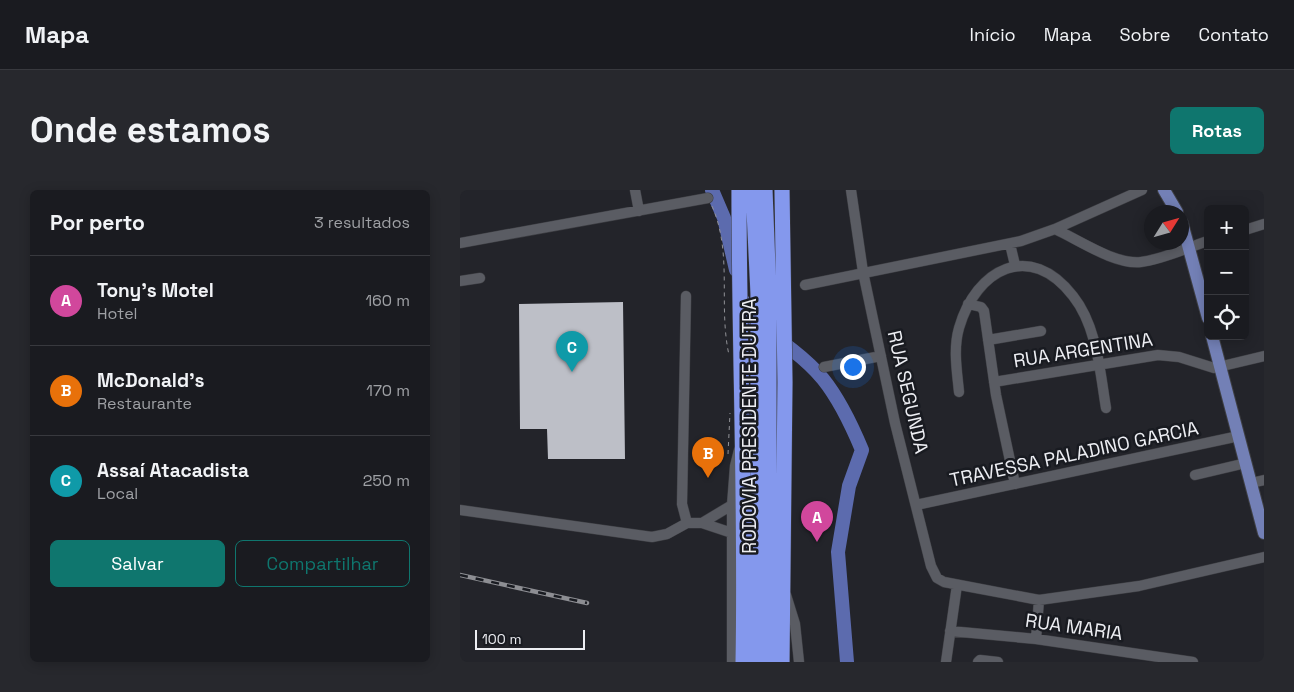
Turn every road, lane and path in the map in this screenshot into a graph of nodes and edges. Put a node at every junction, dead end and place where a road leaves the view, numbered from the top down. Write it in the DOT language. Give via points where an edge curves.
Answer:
graph roads {
  1 [pos="635,190"];
  2 [pos="754,190"];
  3 [pos="764,190"];
  4 [pos="782,190"];
  5 [pos="851,190"];
  6 [pos="1142,190"];
  7 [pos="1164,190"];
  8 [pos="739,196"];
  9 [pos="708,198"];
  10 [pos="1173,205"];
  11 [pos="639,210"];
  12 [pos="1264,224"];
  13 [pos="1055,229"];
  14 [pos="1249,229"];
  15 [pos="1204,242"];
  16 [pos="460,243"];
  17 [pos="1010,244"];
  18 [pos="1189,247"];
  19 [pos="1181,250"];
  20 [pos="1015,265"];
  21 [pos="864,272"];
  22 [pos="480,278"];
  23 [pos="460,282"];
  24 [pos="805,285"];
  25 [pos="763,294"];
  26 [pos="686,296"];
  27 [pos="1204,303"];
  28 [pos="968,304"];
  29 [pos="1041,331"];
  30 [pos="988,340"];
  31 [pos="1213,340"];
  32 [pos="763,355"];
  33 [pos="881,356"];
  34 [pos="1264,356"];
  35 [pos="730,357"];
  36 [pos="1098,364"];
  37 [pos="824,367"];
  38 [pos="1220,368"];
  39 [pos="994,382"];
  40 [pos="959,392"];
  41 [pos="1106,408"];
  42 [pos="730,412"];
  43 [pos="1239,436"];
  44 [pos="741,442"];
  45 [pos="728,459"];
  46 [pos="1246,463"];
  47 [pos="1195,475"];
  48 [pos="1264,480"];
  49 [pos="1251,483"];
  50 [pos="1015,484"];
  51 [pos="732,505"];
  52 [pos="916,505"];
  53 [pos="460,510"];
  54 [pos="686,523"];
  55 [pos="702,523"];
  56 [pos="732,533"];
  57 [pos="1264,533"];
  58 [pos="1264,557"];
  59 [pos="957,585"];
  60 [pos="783,589"];
  61 [pos="1039,600"];
  62 [pos="950,631"];
  63 [pos="1036,639"];
  64 [pos="732,662"];
  65 [pos="743,662"];
  66 [pos="758,662"];
  67 [pos="769,662"];
  68 [pos="782,662"];
  69 [pos="799,662"];
  70 [pos="946,662"];
  71 [pos="978,662"];
  72 [pos="998,662"];
  73 [pos="1193,662"];
  1 -- 11 [label="street"];
  2 -- 25 [label="highway, RODOVIA PRESIDENTE DUTRA"];
  3 -- 25 [label="highway, RODOVIA PRESIDENTE DUTRA"];
  4 -- 60 [label="highway" via="785,382"];
  5 -- 21 [label="street, RUA SEGUNDA"];
  6 -- 13 [label="street"];
  7 -- 10 [label="main road"];
  8 -- 44 [label="highway"];
  9 -- 11 [label="street"];
  9 -- 35 [label="path" via="718,222 724,253"];
  11 -- 16 [label="street"];
  12 -- 14 [label="street"];
  13 -- 17 [label="street"];
  13 -- 19 [label="street" via="1117,259 1133,262 1161,258"];
  15 -- 18 [label="street"];
  17 -- 20 [label="street"];
  17 -- 21 [label="street"];
  18 -- 27 [label="main road"];
  20 -- 28 [label="street" via="993,275"];
  20 -- 36 [label="street" via="1040,271 1074,296 1084,315"];
  21 -- 24 [label="street"];
  21 -- 33 [label="street, RUA SEGUNDA"];
  22 -- 23 [label="street"];
  25 -- 32 [label="highway, RODOVIA PRESIDENTE DUTRA"];
  26 -- 54 [label="street" via="680,493"];
  28 -- 30 [label="street" via="983,309"];
  28 -- 40 [label="street" via="956,344"];
  29 -- 30 [label="street"];
  30 -- 39 [label="street"];
  31 -- 38 [label="main road"];
  32 -- 66 [label="highway, RODOVIA PRESIDENTE DUTRA"];
  32 -- 67 [label="highway, RODOVIA PRESIDENTE DUTRA"];
  33 -- 37 [label="street"];
  33 -- 52 [label="street, RUA SEGUNDA"];
  34 -- 38 [label="street, RUA ARGENTINA"];
  36 -- 38 [label="street, RUA ARGENTINA" via="1163,355"];
  36 -- 39 [label="street, RUA ARGENTINA"];
  36 -- 41 [label="street"];
  38 -- 43 [label="main road"];
  39 -- 50 [label="street"];
  42 -- 45 [label="path"];
  43 -- 46 [label="main road"];
  43 -- 50 [label="street, TRAVESSA PALADINO GARCIA"];
  44 -- 51 [label="street" via="735,466"];
  44 -- 65 [label="highway" via="745,557"];
  46 -- 47 [label="street"];
  46 -- 49 [label="main road"];
  48 -- 49 [label="street"];
  49 -- 57 [label="main road"];
  50 -- 52 [label="street, TRAVESSA PALADINO GARCIA"];
  51 -- 55 [label="street"];
  51 -- 56 [label="street"];
  52 -- 59 [label="street, RUA SEGUNDA" via="933,572 941,581"];
  53 -- 54 [label="street" via="652,537 667,534"];
  54 -- 55 [label="street"];
  55 -- 56 [label="street"];
  56 -- 64 [label="street"];
  58 -- 61 [label="street, RUA SEGUNDA" via="1139,586"];
  59 -- 61 [label="street, RUA SEGUNDA"];
  59 -- 62 [label="street"];
  60 -- 68 [label="highway"];
  60 -- 69 [label="street" via="795,624"];
  61 -- 63 [label="street"];
  62 -- 63 [label="street, RUA MARIA"];
  62 -- 70 [label="street"];
  63 -- 73 [label="street, RUA MARIA"];
  71 -- 72 [label="street"];
}
